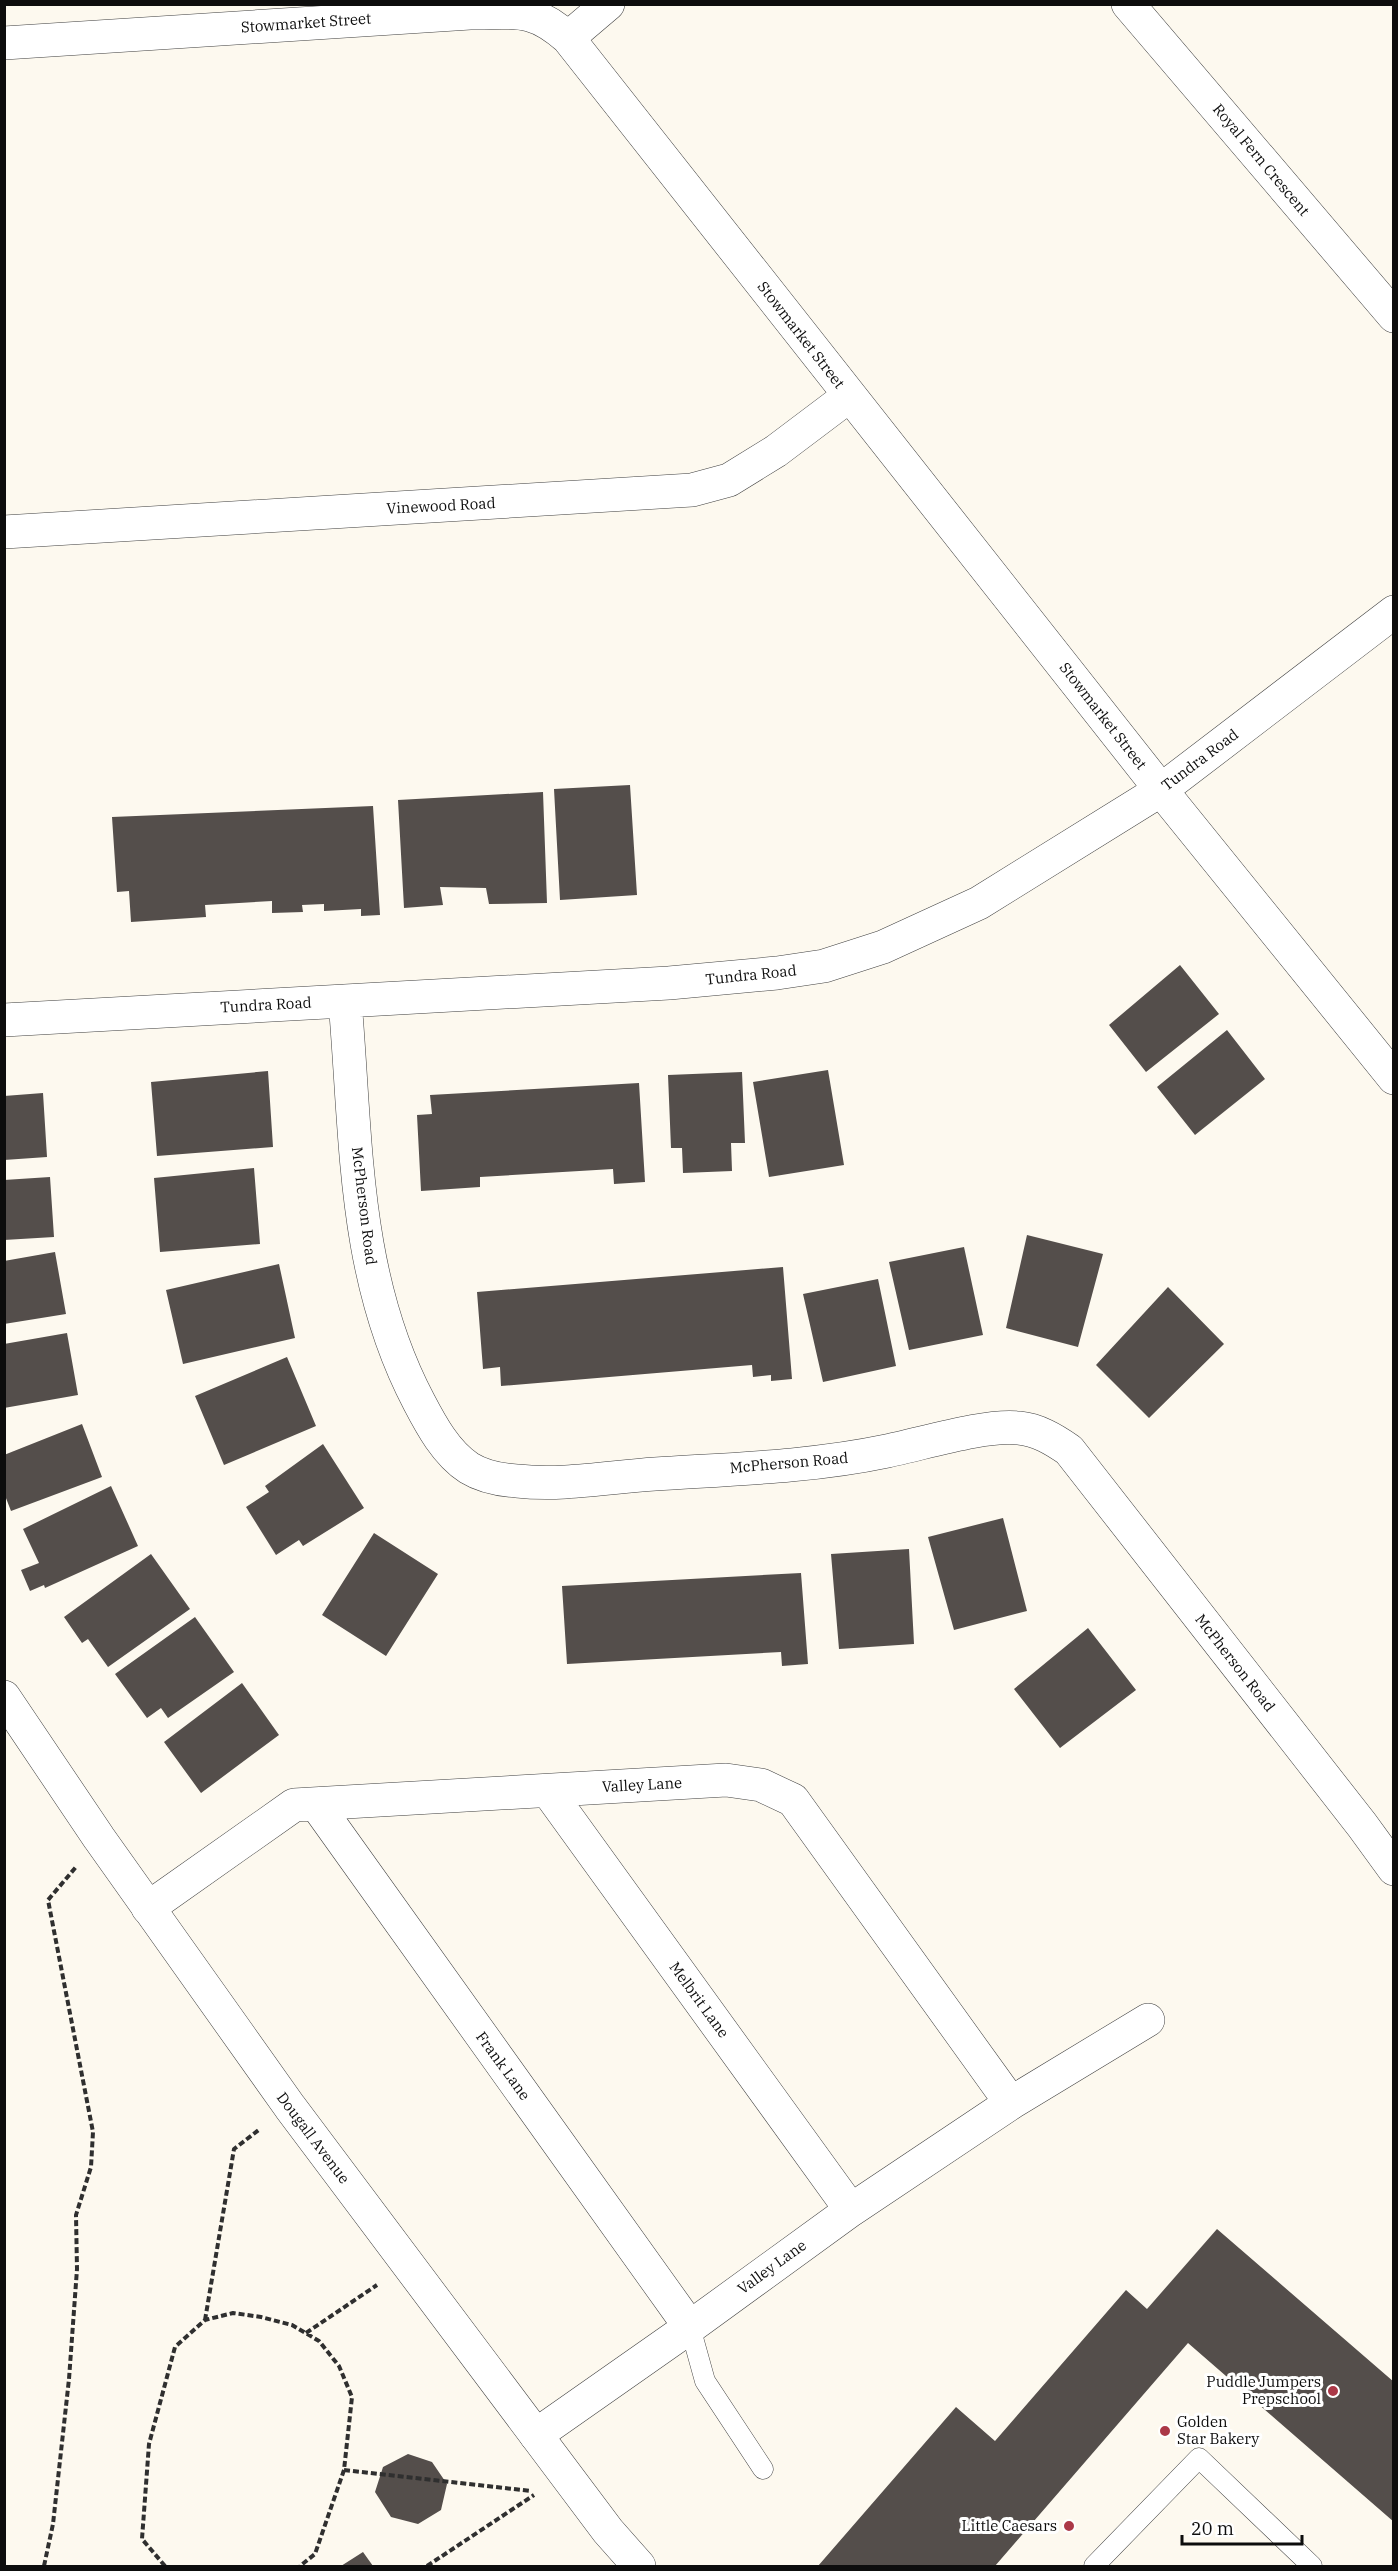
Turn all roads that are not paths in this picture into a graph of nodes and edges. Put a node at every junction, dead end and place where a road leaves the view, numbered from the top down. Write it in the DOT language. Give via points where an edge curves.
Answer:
graph roads {
  1 [pos="609,4"];
  2 [pos="1128,4"];
  3 [pos="568,38"];
  4 [pos="4,43"];
  5 [pos="1394,316"];
  6 [pos="849,396"];
  7 [pos="4,532"];
  8 [pos="1394,612"];
  9 [pos="1161,790"];
  10 [pos="345,1001"];
  11 [pos="4,1020"];
  12 [pos="1394,1078"];
  13 [pos="4,1697"];
  14 [pos="548,1791"];
  15 [pos="316,1804"];
  16 [pos="1394,1869"];
  17 [pos="148,1908"];
  18 [pos="1148,2020"];
  19 [pos="1011,2103"];
  20 [pos="851,2210"];
  21 [pos="690,2327"];
  22 [pos="536,2435"];
  23 [pos="763,2469"];
  24 [pos="639,2566"];
  25 [pos="1094,2566"];
  26 [pos="1312,2566"];
  1 -- 3 [label="street"];
  2 -- 5 [label="street, Royal Fern Crescent"];
  3 -- 4 [label="street, Stowmarket Street" via="549,21 526,13 493,13"];
  3 -- 6 [label="street, Stowmarket Street"];
  6 -- 7 [label="street, Vinewood Road" via="776,451 729,480 692,490"];
  6 -- 9 [label="street, Stowmarket Street"];
  8 -- 9 [label="street, Tundra Road"];
  9 -- 10 [label="street, Tundra Road" via="979,903 883,948 824,966 669,983"];
  9 -- 12 [label="street, Stowmarket Street"];
  10 -- 11 [label="street, Tundra Road"];
  10 -- 16 [label="street, McPherson Road" via="358,1181 367,1254 382,1314 430,1424 469,1468 517,1481 561,1481 819,1462 994,1428 1018,1428 1054,1439 1069,1450"];
  13 -- 17 [label="street, Dougall Avenue"];
  14 -- 15 [label="street, Valley Lane"];
  14 -- 19 [label="street, Valley Lane" via="726,1780 761,1785 793,1800"];
  14 -- 20 [label="street, Melbrit Lane"];
  15 -- 17 [label="street, Valley Lane" via="294,1805 285,1810"];
  15 -- 21 [label="street, Frank Lane"];
  17 -- 22 [label="street, Dougall Avenue" via="290,2107"];
  18 -- 19 [label="street, Valley Lane"];
  19 -- 20 [label="street, Valley Lane"];
  20 -- 21 [label="street, Valley Lane"];
  21 -- 22 [label="street, Valley Lane"];
  21 -- 23 [label="lane" via="705,2381"];
  22 -- 24 [label="street, Dougall Avenue"];
  25 -- 26 [label="lane" via="1199,2458"];
}
